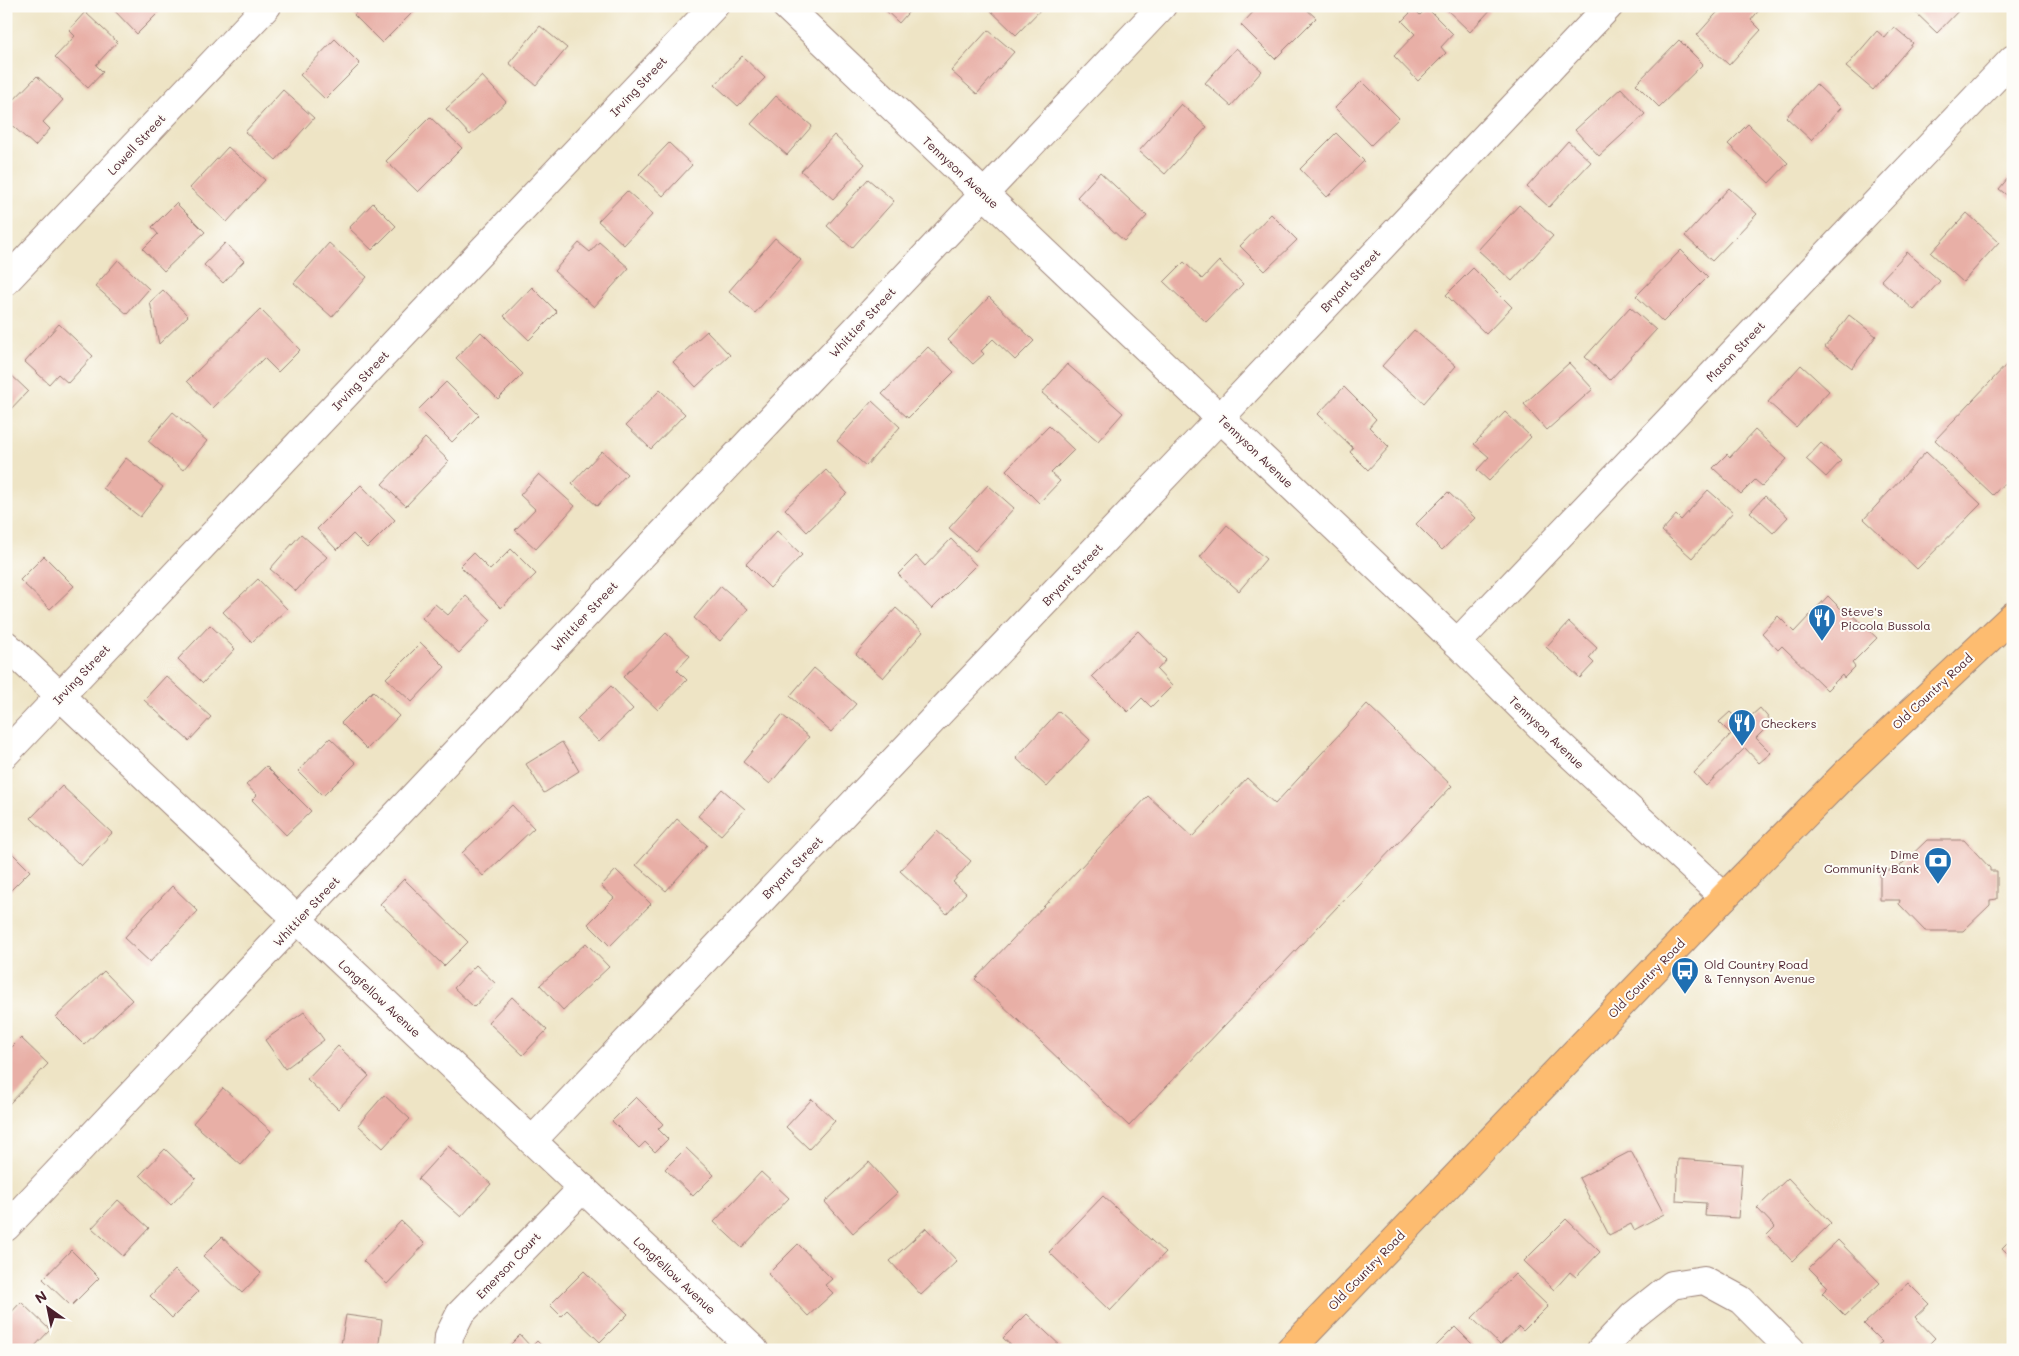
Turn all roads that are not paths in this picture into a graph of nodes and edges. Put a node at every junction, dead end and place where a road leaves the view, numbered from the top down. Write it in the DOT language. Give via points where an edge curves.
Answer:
graph roads {
  1 [pos="266,6"];
  2 [pos="714,6"];
  3 [pos="786,6"];
  4 [pos="1162,6"];
  5 [pos="1609,6"];
  6 [pos="2013,58"];
  7 [pos="984,194"];
  8 [pos="6,281"];
  9 [pos="1221,418"];
  10 [pos="2013,616"];
  11 [pos="1457,643"];
  12 [pos="6,645"];
  13 [pos="60,696"];
  14 [pos="6,753"];
  15 [pos="1724,897"];
  16 [pos="297,919"];
  17 [pos="532,1140"];
  18 [pos="583,1188"];
  19 [pos="6,1227"];
  20 [pos="448,1350"];
  21 [pos="754,1350"];
  22 [pos="1290,1350"];
  23 [pos="1601,1350"];
  24 [pos="1791,1350"];
  1 -- 8 [label="street, Lowell Street"];
  2 -- 13 [label="street, Irving Street"];
  3 -- 7 [label="street, Tennyson Avenue"];
  4 -- 7 [label="street, Whittier Street"];
  5 -- 9 [label="street, Bryant Street"];
  6 -- 11 [label="street, Mason Street"];
  7 -- 9 [label="street, Tennyson Avenue"];
  7 -- 16 [label="street, Whittier Street"];
  9 -- 11 [label="street, Tennyson Avenue"];
  9 -- 17 [label="street, Bryant Street"];
  10 -- 15 [label="main road, Old Country Road" via="1844,775"];
  11 -- 15 [label="street, Tennyson Avenue" via="1543,729"];
  12 -- 13 [label="street, Longfellow Avenue"];
  13 -- 14 [label="street, Irving Street"];
  13 -- 16 [label="street, Longfellow Avenue"];
  15 -- 22 [label="main road, Old Country Road"];
  16 -- 17 [label="street, Longfellow Avenue"];
  16 -- 19 [label="street, Whittier Street"];
  17 -- 18 [label="street, Longfellow Avenue"];
  18 -- 20 [label="street, Emerson Court" via="460,1314 449,1336"];
  18 -- 21 [label="street, Longfellow Avenue"];
  23 -- 24 [label="street" via="1633,1316 1672,1285 1704,1280 1741,1300"];
}
